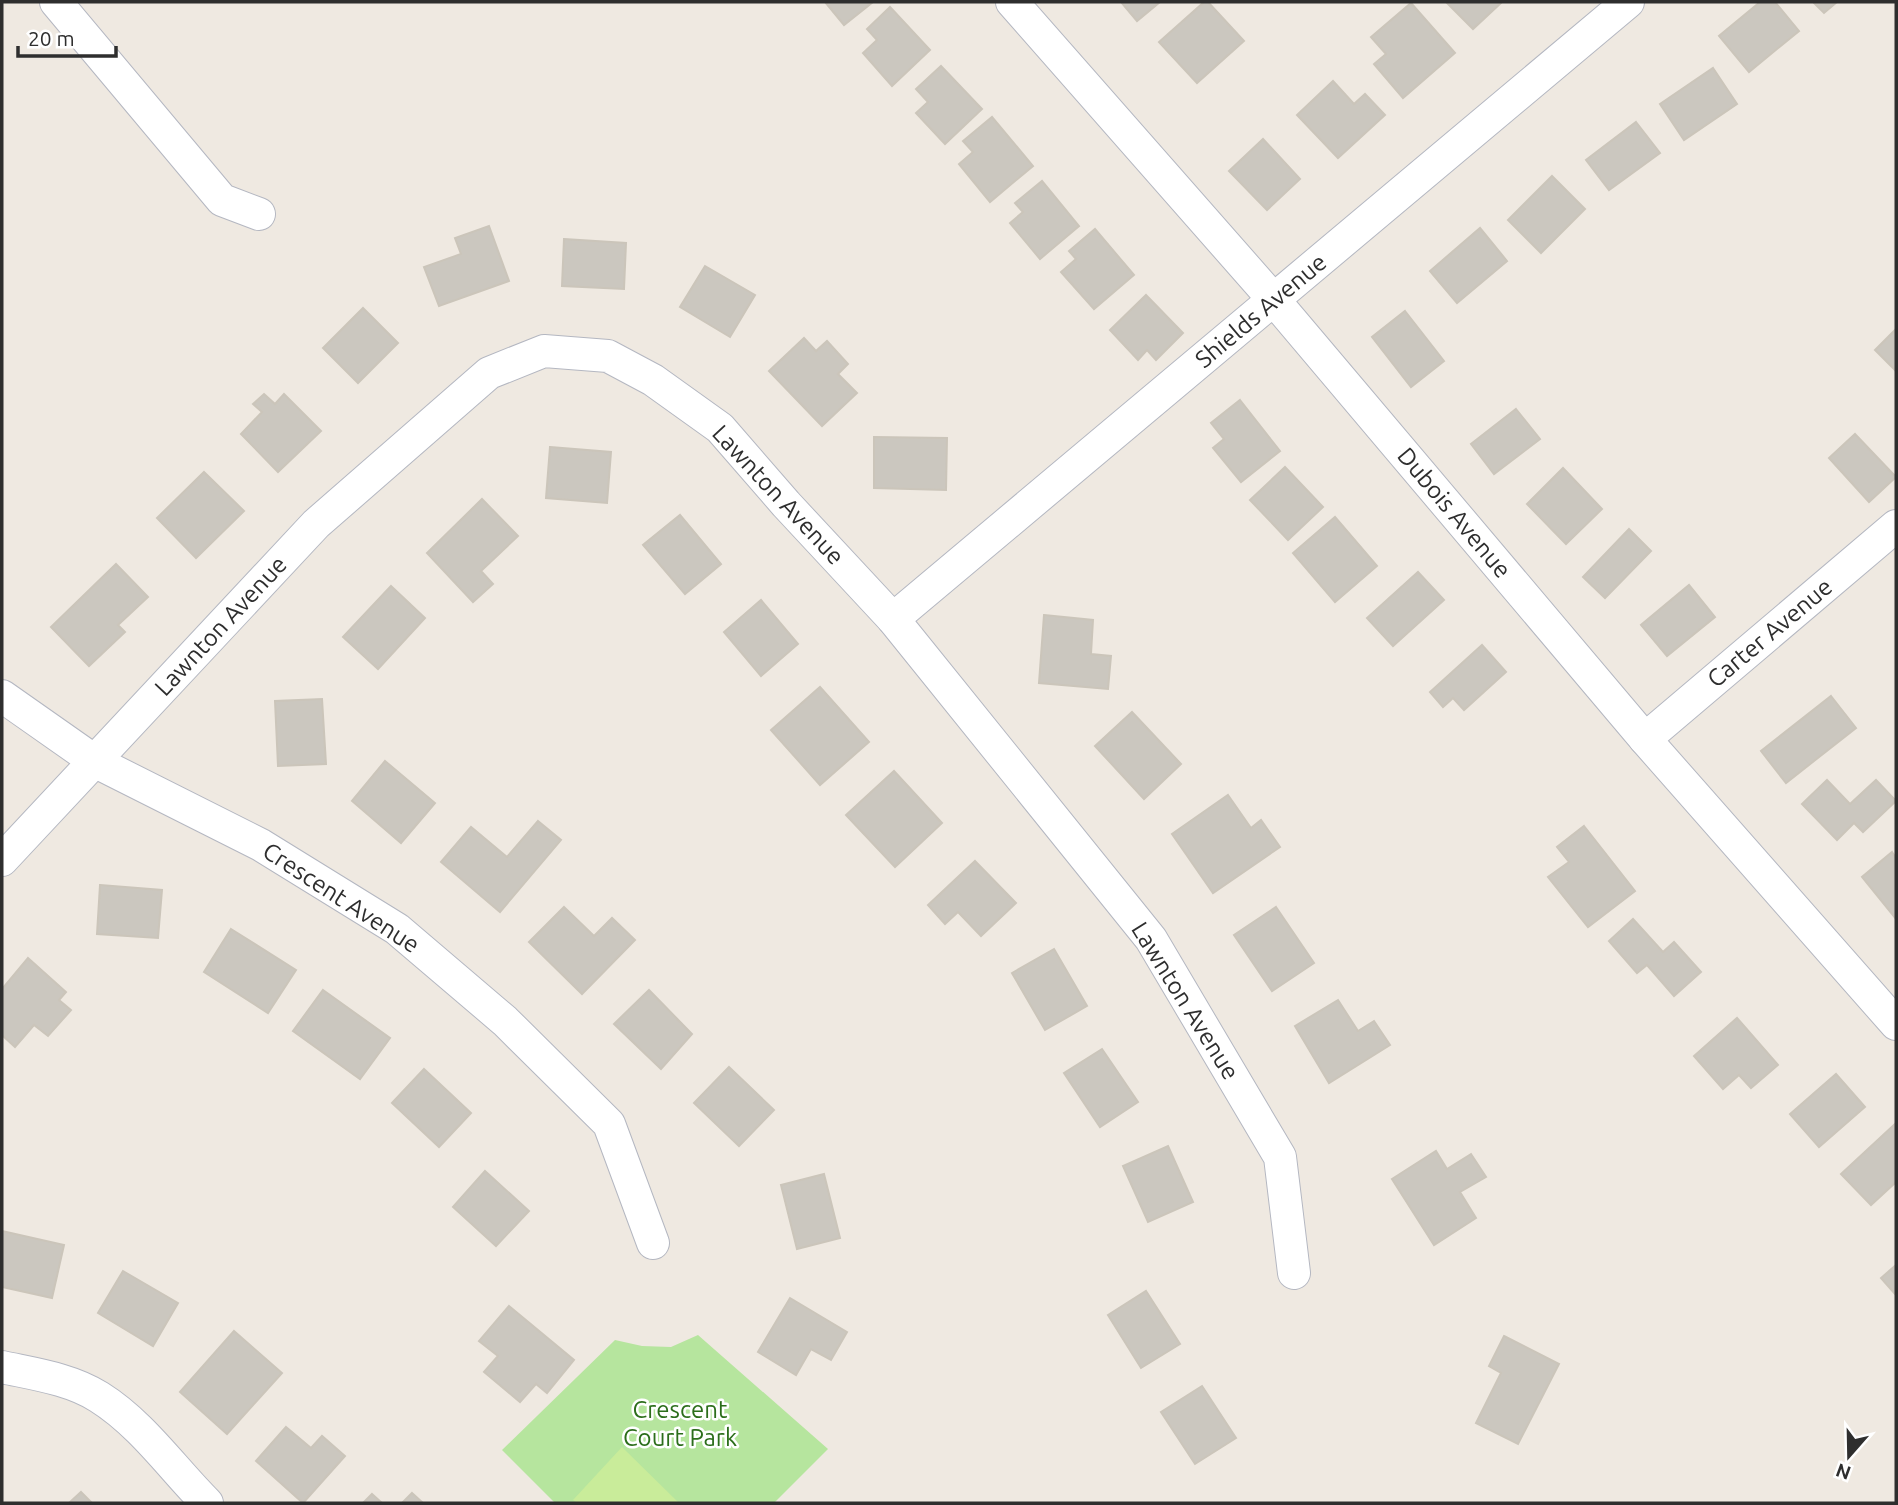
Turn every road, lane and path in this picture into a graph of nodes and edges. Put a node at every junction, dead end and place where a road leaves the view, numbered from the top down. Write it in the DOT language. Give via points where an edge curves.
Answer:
graph roads {
  1 [pos="56,2"];
  2 [pos="1012,2"];
  3 [pos="1628,2"];
  4 [pos="259,214"];
  5 [pos="1274,300"];
  6 [pos="1896,526"];
  7 [pos="893,619"];
  8 [pos="2,696"];
  9 [pos="1644,739"];
  10 [pos="96,762"];
  11 [pos="2,860"];
  12 [pos="1896,1024"];
  13 [pos="653,1243"];
  14 [pos="1294,1273"];
  15 [pos="2,1367"];
  16 [pos="207,1503"];
  1 -- 4 [label="street" via="222,200"];
  2 -- 5 [label="street, Dubois Avenue"];
  3 -- 5 [label="street, Shields Avenue"];
  5 -- 7 [label="street, Shields Avenue"];
  5 -- 9 [label="street, Dubois Avenue"];
  6 -- 9 [label="street, Carter Avenue"];
  7 -- 10 [label="street, Lawnton Avenue" via="720,428 653,380 608,356 544,351 489,373 316,524"];
  7 -- 14 [label="street, Lawnton Avenue" via="1151,939 1280,1157"];
  8 -- 10 [label="street, Crescent Avenue"];
  9 -- 12 [label="street, Dubois Avenue"];
  10 -- 11 [label="street, Lawnton Avenue"];
  10 -- 13 [label="street, Crescent Avenue" via="261,845 397,929 505,1021 609,1124"];
  15 -- 16 [label="street" via="61,1380 98,1396 129,1421"];
}
